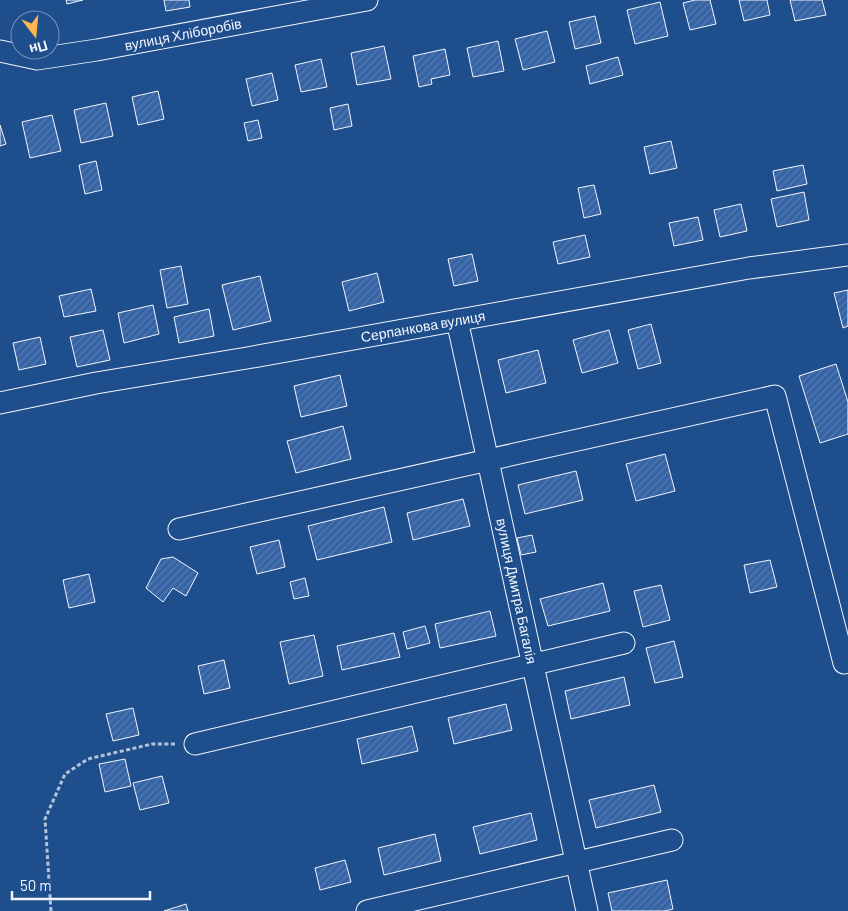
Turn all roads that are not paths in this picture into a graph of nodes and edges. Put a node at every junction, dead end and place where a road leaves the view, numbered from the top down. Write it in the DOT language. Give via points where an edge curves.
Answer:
graph roads {
  1 [pos="367,0"];
  2 [pos="0,51"];
  3 [pos="848,255"];
  4 [pos="457,320"];
  5 [pos="0,403"];
  6 [pos="488,460"];
  7 [pos="179,529"];
  8 [pos="624,643"];
  9 [pos="844,663"];
  10 [pos="533,665"];
  11 [pos="195,744"];
  12 [pos="672,840"];
  13 [pos="575,862"];
  14 [pos="367,911"];
  15 [pos="587,911"];
  1 -- 2 [label="street, вулиця Хліборобів" via="37,59"];
  3 -- 4 [label="street, Серпанкова вулиця" via="749,268"];
  4 -- 5 [label="street, Серпанкова вулиця" via="96,383"];
  4 -- 6 [label="street, вулиця Дмитра Багалія"];
  6 -- 7 [label="street"];
  6 -- 9 [label="street" via="775,396"];
  6 -- 10 [label="street, вулиця Дмитра Багалія"];
  8 -- 10 [label="street"];
  10 -- 11 [label="street"];
  10 -- 13 [label="street, вулиця Дмитра Багалія"];
  12 -- 13 [label="street"];
  13 -- 14 [label="street"];
  13 -- 15 [label="street, вулиця Дмитра Багалія"];
}
